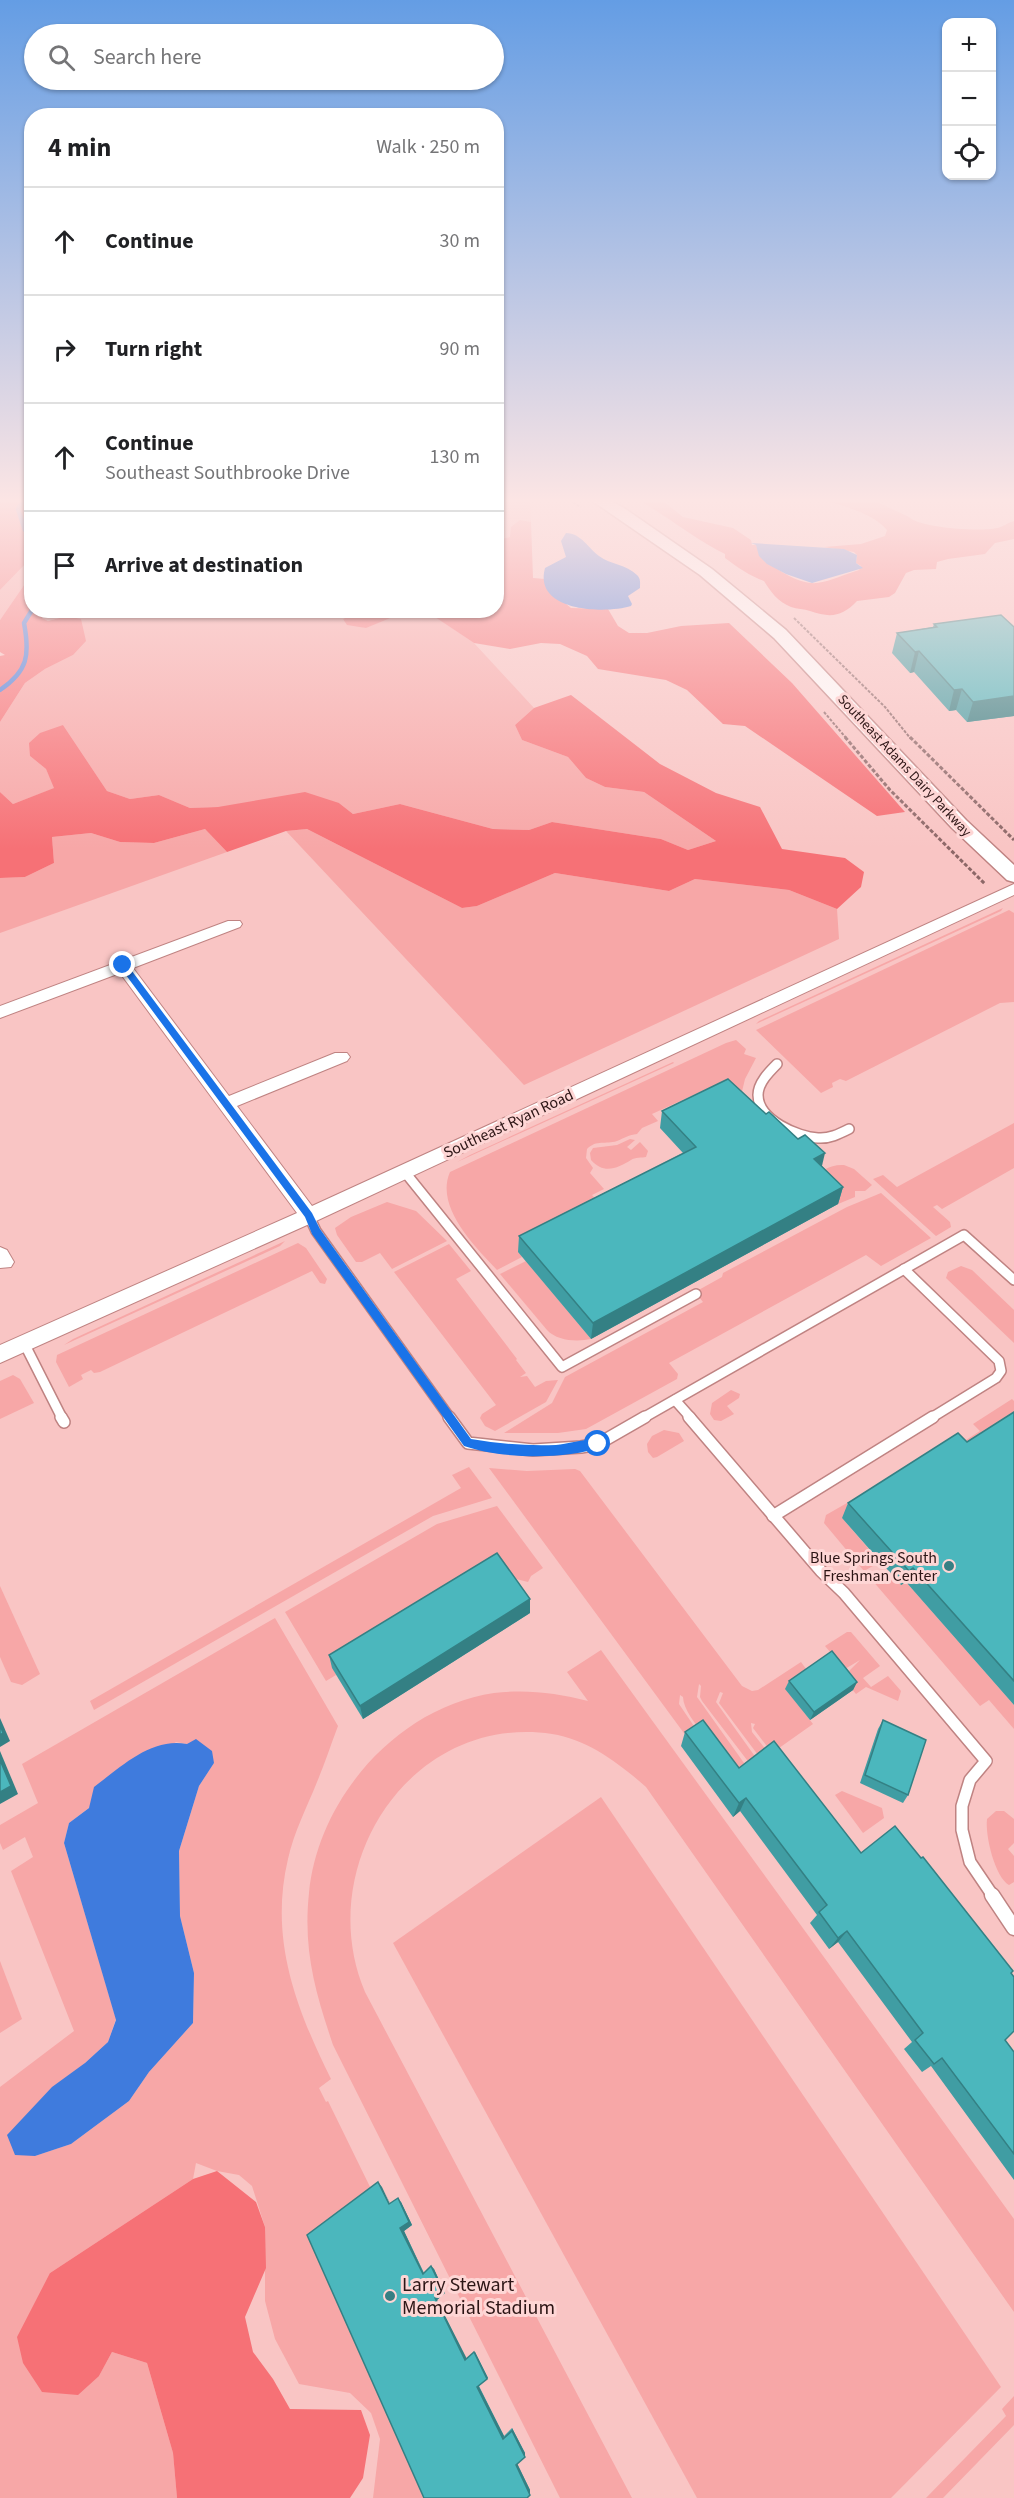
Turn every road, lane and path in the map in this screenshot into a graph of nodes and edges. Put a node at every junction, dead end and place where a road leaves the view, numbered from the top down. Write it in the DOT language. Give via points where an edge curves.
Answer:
graph roads {
  1 [pos="759,617"];
  2 [pos="819,706"];
  3 [pos="1014,876"];
  4 [pos="990,888"];
  5 [pos="1014,889"];
  6 [pos="234,924"];
  7 [pos="123,965"];
  8 [pos="0,1012"];
  9 [pos="341,1057"];
  10 [pos="777,1064"];
  11 [pos="226,1104"];
  12 [pos="849,1129"];
  13 [pos="404,1171"];
  14 [pos="309,1216"];
  15 [pos="904,1269"];
  16 [pos="1014,1280"];
  17 [pos="696,1294"];
  18 [pos="24,1343"];
  19 [pos="0,1354"];
  20 [pos="675,1400"];
  21 [pos="64,1422"];
  22 [pos="773,1516"];
  23 [pos="1014,1928"];
  1 -- 3 [label="main road, Southeast Adams Dairy Parkway"];
  2 -- 4 [label="path" via="890,790"];
  5 -- 13 [label="street, Southeast Ryan Road"];
  6 -- 7 [label="street"];
  7 -- 8 [label="street"];
  7 -- 11 [label="street"];
  9 -- 11 [label="street"];
  10 -- 12 [label="lane" via="764,1080 758,1097 767,1113 802,1136 819,1138"];
  11 -- 14 [label="street"];
  13 -- 14 [label="street, Southeast Ryan Road"];
  13 -- 17 [label="lane" via="562,1367"];
  14 -- 18 [label="street, Southeast Ryan Road"];
  14 -- 20 [label="lane" via="468,1443 506,1450 598,1444"];
  15 -- 16 [label="lane" via="964,1235"];
  15 -- 20 [label="lane"];
  15 -- 22 [label="lane" via="999,1361 1000,1371 996,1378"];
  18 -- 19 [label="street, Southeast Ryan Road"];
  18 -- 21 [label="lane"];
  20 -- 22 [label="lane"];
  22 -- 23 [label="lane" via="844,1593 986,1761 970,1780 962,1806 962,1830 970,1862"];
}
